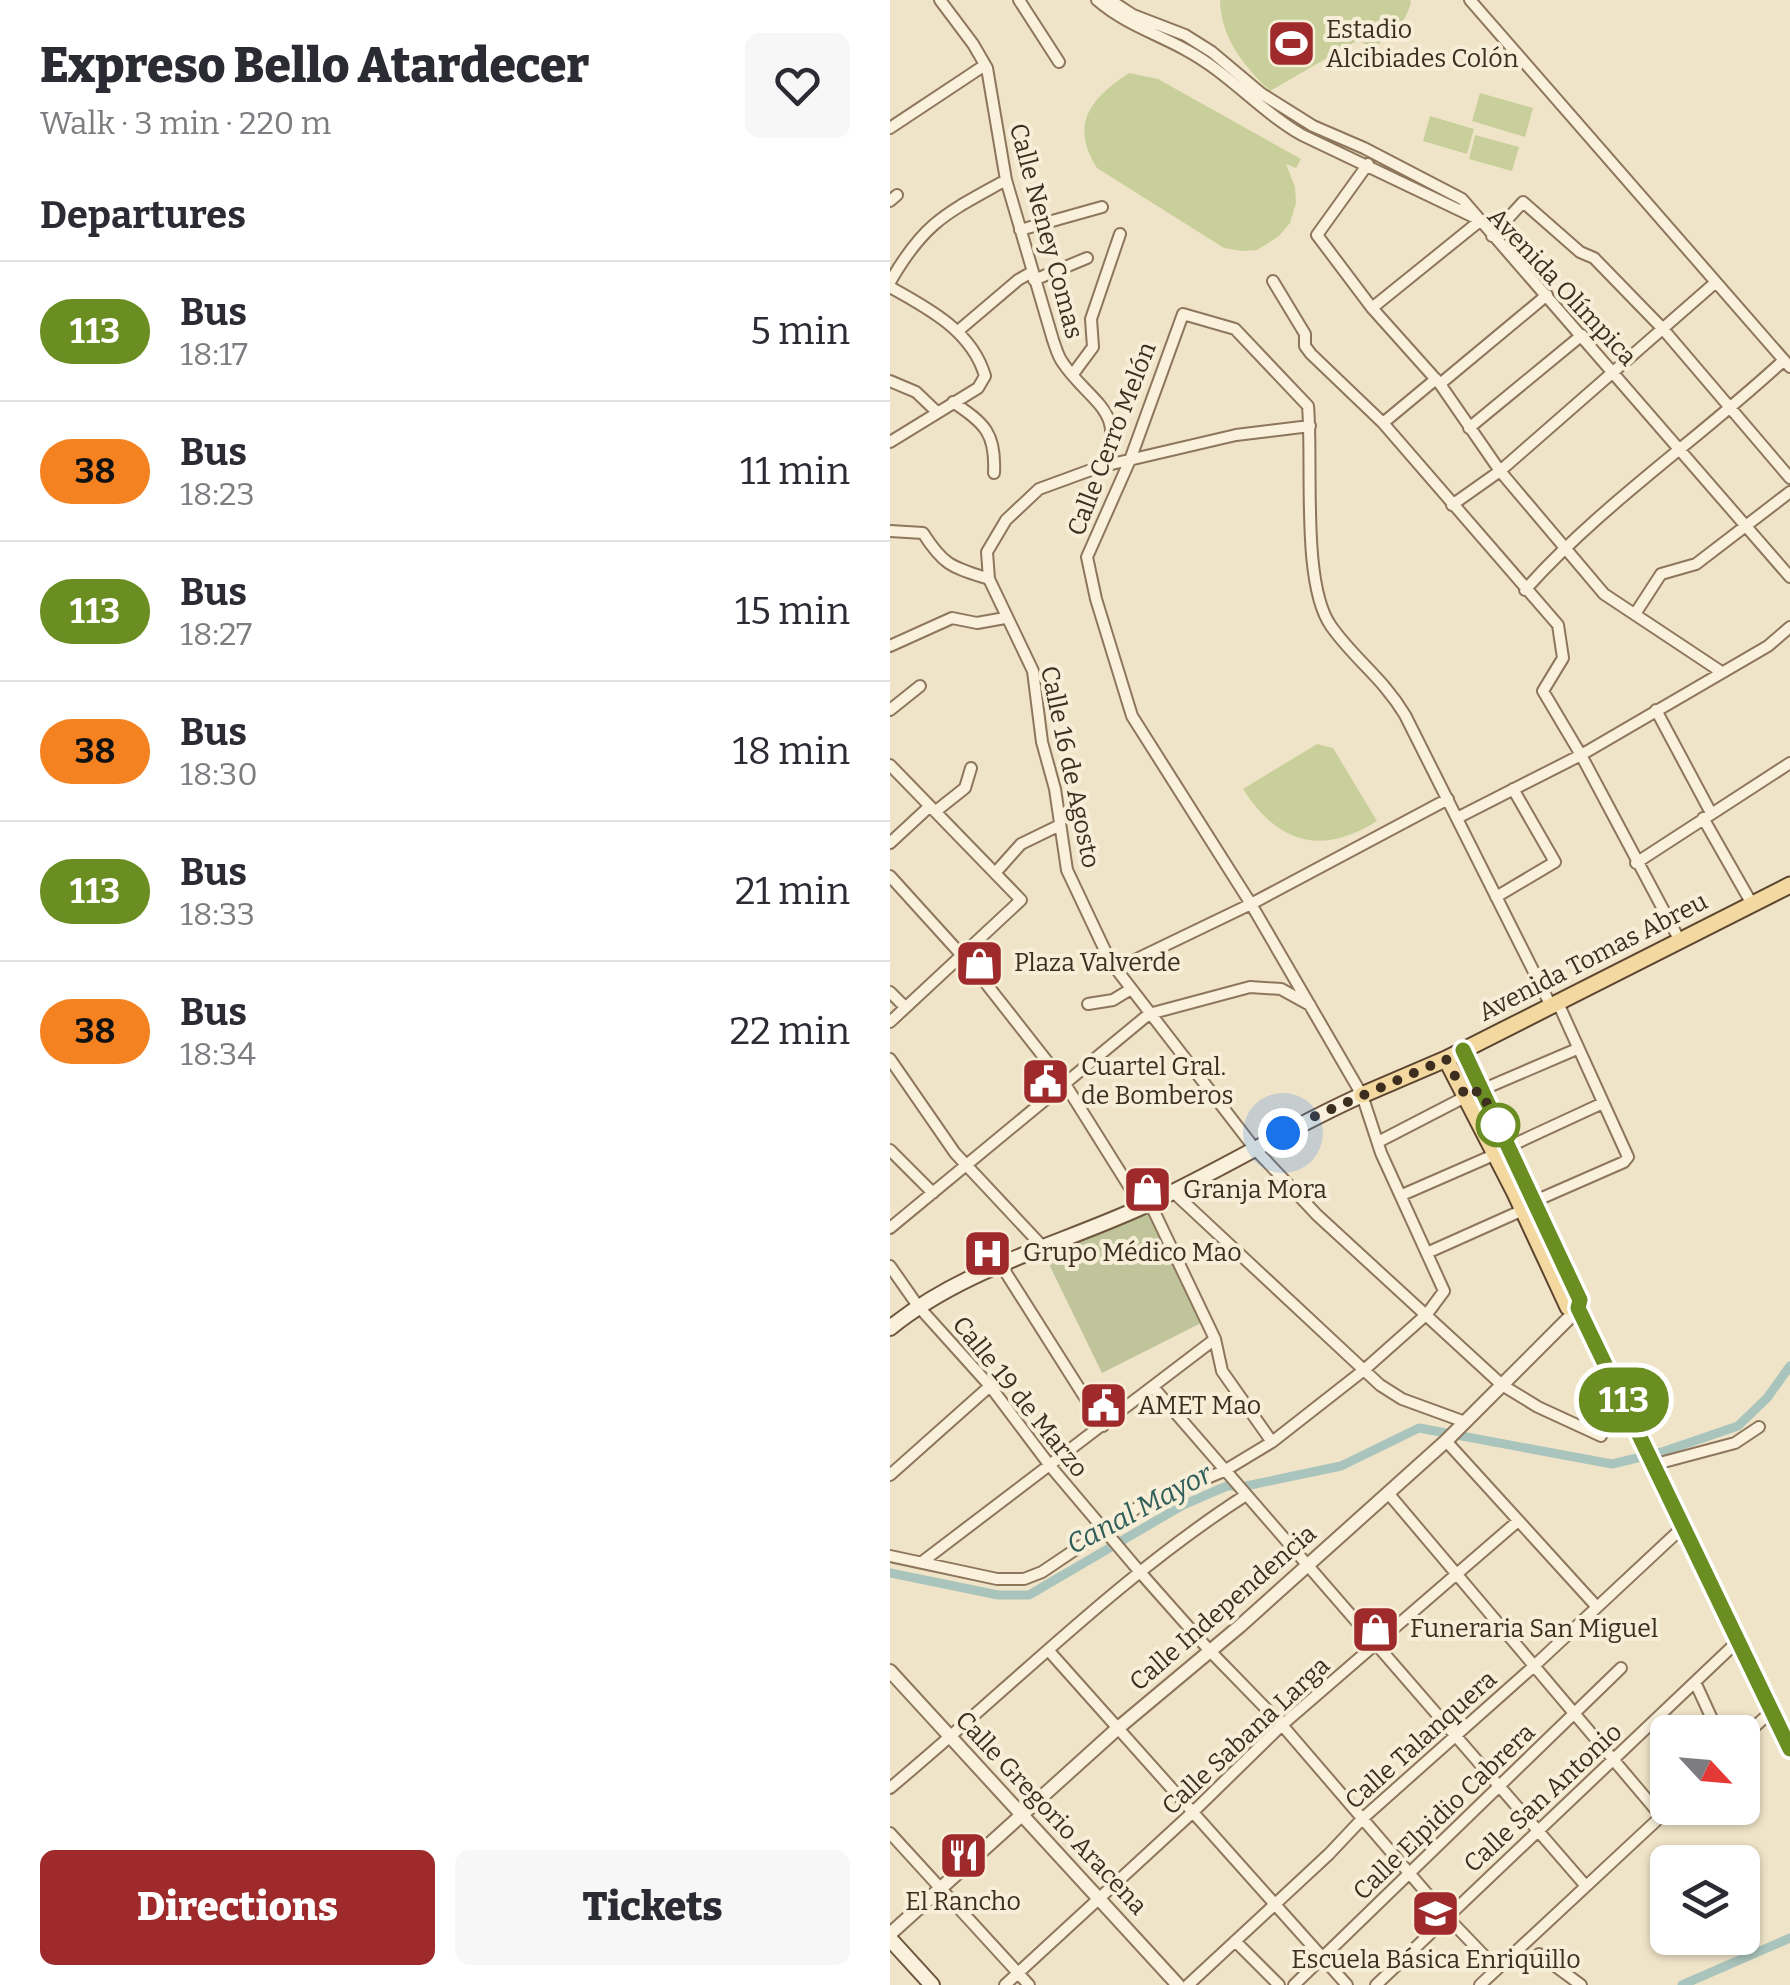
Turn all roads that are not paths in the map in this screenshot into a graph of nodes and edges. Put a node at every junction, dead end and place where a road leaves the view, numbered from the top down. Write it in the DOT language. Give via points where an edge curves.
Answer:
graph roads {
  1 [pos="940,0"];
  2 [pos="1019,0"];
  3 [pos="1097,0"];
  4 [pos="1110,0"];
  5 [pos="1470,0"];
  6 [pos="1059,62"];
  7 [pos="985,65"];
  8 [pos="893,122"];
  9 [pos="1368,164"];
  10 [pos="1006,180"];
  11 [pos="1102,207"];
  12 [pos="1481,220"];
  13 [pos="1020,230"];
  14 [pos="1120,234"];
  15 [pos="1492,236"];
  16 [pos="1086,258"];
  17 [pos="1033,276"];
  18 [pos="1273,281"];
  19 [pos="1716,282"];
  20 [pos="890,284"];
  21 [pos="1547,294"];
  22 [pos="1372,308"];
  23 [pos="1664,329"];
  24 [pos="958,331"];
  25 [pos="1582,335"];
  26 [pos="1787,364"];
  27 [pos="1614,373"];
  28 [pos="1073,374"];
  29 [pos="890,381"];
  30 [pos="1438,382"];
  31 [pos="953,402"];
  32 [pos="1731,409"];
  33 [pos="937,412"];
  34 [pos="1383,423"];
  35 [pos="1310,426"];
  36 [pos="1469,428"];
  37 [pos="890,442"];
  38 [pos="1681,450"];
  39 [pos="1130,460"];
  40 [pos="1099,467"];
  41 [pos="1500,471"];
  42 [pos="994,473"];
  43 [pos="1790,478"];
  44 [pos="1790,492"];
  45 [pos="1452,506"];
  46 [pos="1746,526"];
  47 [pos="890,531"];
  48 [pos="1565,545"];
  49 [pos="1790,577"];
  50 [pos="989,580"];
  51 [pos="1525,590"];
  52 [pos="1635,614"];
  53 [pos="1005,618"];
  54 [pos="1790,627"];
  55 [pos="890,646"];
  56 [pos="1720,671"];
  57 [pos="920,686"];
  58 [pos="890,710"];
  59 [pos="1656,710"];
  60 [pos="1581,755"];
  61 [pos="1790,763"];
  62 [pos="890,765"];
  63 [pos="971,768"];
  64 [pos="1513,790"];
  65 [pos="1448,799"];
  66 [pos="933,808"];
  67 [pos="1707,815"];
  68 [pos="1456,818"];
  69 [pos="1060,825"];
  70 [pos="890,842"];
  71 [pos="1636,863"];
  72 [pos="996,872"];
  73 [pos="890,876"];
  74 [pos="1790,885"];
  75 [pos="1496,897"];
  76 [pos="1251,904"];
  77 [pos="1752,904"];
  78 [pos="1680,941"];
  79 [pos="962,955"];
  80 [pos="1116,969"];
  81 [pos="1131,989"];
  82 [pos="890,992"];
  83 [pos="1088,1004"];
  84 [pos="1310,1004"];
  85 [pos="1554,1005"];
  86 [pos="905,1007"];
  87 [pos="1150,1014"];
  88 [pos="890,1022"];
  89 [pos="1577,1049"];
  90 [pos="1463,1050"];
  91 [pos="1446,1059"];
  92 [pos="890,1060"];
  93 [pos="1065,1084"];
  94 [pos="1473,1094"];
  95 [pos="1362,1095"];
  96 [pos="1603,1103"];
  97 [pos="1378,1142"];
  98 [pos="1255,1149"];
  99 [pos="890,1150"];
  100 [pos="1502,1151"];
  101 [pos="967,1166"];
  102 [pos="1172,1191"];
  103 [pos="933,1193"];
  104 [pos="1402,1195"];
  105 [pos="1146,1205"];
  106 [pos="1529,1205"];
  107 [pos="890,1228"];
  108 [pos="1042,1246"];
  109 [pos="1429,1252"];
  110 [pos="1001,1265"];
  111 [pos="890,1266"];
  112 [pos="918,1306"];
  113 [pos="1578,1308"];
  114 [pos="1426,1314"];
  115 [pos="890,1328"];
  116 [pos="1215,1339"];
  117 [pos="1364,1370"];
  118 [pos="1502,1385"];
  119 [pos="990,1386"];
  120 [pos="1154,1387"];
  121 [pos="1463,1424"];
  122 [pos="1104,1426"];
  123 [pos="1758,1428"];
  124 [pos="1602,1436"];
  125 [pos="1447,1440"];
  126 [pos="1272,1442"];
  127 [pos="1655,1463"];
  128 [pos="1051,1466"];
  129 [pos="1228,1474"];
  130 [pos="890,1475"];
  131 [pos="1244,1493"];
  132 [pos="1388,1493"];
  133 [pos="1518,1521"];
  134 [pos="1683,1527"];
  135 [pos="1112,1539"];
  136 [pos="890,1556"];
  137 [pos="922,1562"];
  138 [pos="1308,1566"];
  139 [pos="1140,1571"];
  140 [pos="1458,1574"];
  141 [pos="1597,1607"];
  142 [pos="1738,1642"];
  143 [pos="1376,1646"];
  144 [pos="1209,1650"];
  145 [pos="1049,1651"];
  146 [pos="1534,1666"];
  147 [pos="1621,1668"];
  148 [pos="890,1671"];
  149 [pos="1695,1682"];
  150 [pos="1772,1711"];
  151 [pos="1575,1715"];
  152 [pos="1661,1715"];
  153 [pos="1710,1715"];
  154 [pos="1760,1722"];
  155 [pos="1282,1725"];
  156 [pos="1650,1725"];
  157 [pos="1118,1728"];
  158 [pos="1456,1735"];
  159 [pos="951,1737"];
  160 [pos="1790,1749"];
  161 [pos="1613,1760"];
  162 [pos="1500,1785"];
  163 [pos="890,1788"];
  164 [pos="1650,1796"];
  165 [pos="1193,1812"];
  166 [pos="1023,1814"];
  167 [pos="1362,1820"];
  168 [pos="1652,1825"];
  169 [pos="1538,1828"];
  170 [pos="890,1833"];
  171 [pos="1410,1874"];
  172 [pos="1585,1885"];
  173 [pos="941,1888"];
  174 [pos="1100,1898"];
  175 [pos="1276,1903"];
  176 [pos="1447,1917"];
  177 [pos="890,1936"];
  178 [pos="1235,1941"];
  179 [pos="1540,1954"];
  180 [pos="1322,1957"];
  181 [pos="1497,1969"];
  182 [pos="1018,1972"];
  183 [pos="1566,1981"];
  184 [pos="932,1985"];
  185 [pos="1005,1985"];
  186 [pos="1030,1985"];
  187 [pos="1178,1985"];
  188 [pos="1188,1985"];
  189 [pos="1278,1985"];
  190 [pos="1294,1985"];
  191 [pos="1347,1985"];
  192 [pos="1376,1985"];
  193 [pos="1480,1985"];
  194 [pos="1582,1985"];
  1 -- 7 [label="street, Calle Neney Comas"];
  2 -- 6 [label="street"];
  3 -- 9 [label="street, Avenida Olímpica" via="1118,19 1186,50 1283,124"];
  4 -- 12 [label="street" via="1212,52 1312,126 1462,199"];
  5 -- 19 [label="street"];
  7 -- 8 [label="street"];
  7 -- 10 [label="street, Calle Neney Comas"];
  9 -- 12 [label="street, Avenida Olímpica"];
  9 -- 22 [label="street" via="1317,235"];
  10 -- 13 [label="street, Calle Neney Comas"];
  10 -- 20 [label="street" via="940,217 912,244"];
  11 -- 13 [label="street"];
  12 -- 15 [label="street, Avenida Olímpica"];
  12 -- 22 [label="street"];
  13 -- 17 [label="street, Calle Neney Comas"];
  14 -- 28 [label="street" via="1091,319 1093,347"];
  15 -- 21 [label="street, Avenida Olímpica"];
  15 -- 23 [label="street" via="1523,202 1594,258"];
  16 -- 17 [label="street"];
  17 -- 24 [label="street" via="1018,280"];
  17 -- 28 [label="street, Calle Neney Comas" via="1058,352"];
  18 -- 34 [label="street" via="1311,354"];
  19 -- 23 [label="street"];
  19 -- 26 [label="street"];
  20 -- 24 [label="street"];
  21 -- 25 [label="street, Avenida Olímpica"];
  21 -- 30 [label="street"];
  22 -- 30 [label="street"];
  23 -- 27 [label="street"];
  23 -- 32 [label="street"];
  24 -- 31 [label="street" via="985,376"];
  25 -- 27 [label="street, Avenida Olímpica"];
  25 -- 36 [label="street"];
  26 -- 32 [label="street"];
  27 -- 38 [label="street, Avenida Olímpica"];
  27 -- 41 [label="street"];
  28 -- 40 [label="street, Calle Neney Comas" via="1111,426"];
  29 -- 33 [label="street" via="916,392"];
  30 -- 34 [label="street"];
  30 -- 36 [label="street"];
  31 -- 33 [label="street"];
  31 -- 42 [label="street" via="992,438"];
  32 -- 38 [label="street"];
  32 -- 43 [label="street"];
  33 -- 37 [label="street"];
  34 -- 45 [label="street"];
  35 -- 39 [label="street"];
  35 -- 39 [label="street, Calle Cerro Melón" via="1308,406 1235,329 1185,313"];
  35 -- 65 [label="street, Calle Cerro Melón" via="1314,587 1330,626 1388,687"];
  36 -- 41 [label="street"];
  38 -- 46 [label="street, Avenida Olímpica"];
  38 -- 48 [label="street"];
  39 -- 40 [label="street"];
  39 -- 76 [label="street, Calle Cerro Melón" via="1087,557 1096,599 1132,716"];
  40 -- 50 [label="street" via="1039,489 1006,520 987,552"];
  41 -- 45 [label="street"];
  41 -- 48 [label="street"];
  44 -- 46 [label="street"];
  45 -- 51 [label="street"];
  46 -- 49 [label="street, Avenida Olímpica"];
  46 -- 52 [label="street" via="1696,564 1661,574"];
  47 -- 50 [label="street" via="924,533 932,552"];
  48 -- 51 [label="street"];
  48 -- 52 [label="street" via="1604,594"];
  50 -- 53 [label="street, Calle 16 de Agosto"];
  51 -- 60 [label="street" via="1558,626 1563,658 1544,691"];
  52 -- 56 [label="street"];
  53 -- 55 [label="street" via="952,618"];
  53 -- 69 [label="street, Calle 16 de Agosto" via="1033,671"];
  54 -- 56 [label="street"];
  56 -- 59 [label="street"];
  57 -- 58 [label="street"];
  59 -- 60 [label="street"];
  59 -- 67 [label="street"];
  60 -- 64 [label="street"];
  60 -- 71 [label="street"];
  61 -- 67 [label="street"];
  62 -- 66 [label="street"];
  63 -- 66 [label="street" via="965,788"];
  64 -- 68 [label="street"];
  64 -- 75 [label="street" via="1555,862"];
  65 -- 68 [label="street, Calle Cerro Melón"];
  65 -- 76 [label="street"];
  66 -- 70 [label="street"];
  66 -- 72 [label="street"];
  67 -- 71 [label="street"];
  67 -- 77 [label="street"];
  68 -- 75 [label="street, Calle Cerro Melón"];
  69 -- 72 [label="street" via="1021,844"];
  69 -- 80 [label="street, Calle 16 de Agosto" via="1067,870"];
  71 -- 78 [label="street"];
  72 -- 79 [label="street" via="1020,900"];
  73 -- 79 [label="street"];
  74 -- 77 [label="main road, Avenida Tomas Abreu"];
  75 -- 85 [label="street, Calle Cerro Melón"];
  76 -- 80 [label="street"];
  76 -- 84 [label="street, Calle Cerro Melón"];
  77 -- 78 [label="main road, Avenida Tomas Abreu"];
  78 -- 85 [label="main road, Avenida Tomas Abreu"];
  79 -- 86 [label="street"];
  79 -- 93 [label="street"];
  80 -- 81 [label="street, Calle 16 de Agosto"];
  81 -- 83 [label="street"];
  81 -- 87 [label="street, Calle 16 de Agosto"];
  82 -- 86 [label="street"];
  84 -- 87 [label="street" via="1281,989 1250,986"];
  84 -- 95 [label="street, Calle Cerro Melón"];
  85 -- 89 [label="street, Calle Cerro Melón"];
  85 -- 90 [label="main road, Avenida Tomas Abreu"];
  86 -- 88 [label="street"];
  87 -- 93 [label="street"];
  87 -- 98 [label="street, Calle 16 de Agosto"];
  89 -- 94 [label="street"];
  89 -- 96 [label="street, Calle Cerro Melón"];
  90 -- 91 [label="main road, Avenida Tomas Abreu"];
  90 -- 94 [label="main road"];
  91 -- 94 [label="main road"];
  91 -- 95 [label="main road, Avenida Tomas Abreu"];
  92 -- 101 [label="street"];
  93 -- 101 [label="street"];
  93 -- 105 [label="street"];
  94 -- 97 [label="street"];
  94 -- 100 [label="main road"];
  95 -- 97 [label="street, Calle Cerro Melón"];
  95 -- 98 [label="main road"];
  96 -- 100 [label="street"];
  96 -- 106 [label="street, Calle Cerro Melón" via="1628,1157"];
  97 -- 104 [label="street, Calle Cerro Melón"];
  98 -- 102 [label="main road"];
  98 -- 114 [label="street, Calle 16 de Agosto"];
  99 -- 103 [label="street"];
  100 -- 104 [label="street"];
  100 -- 106 [label="main road"];
  101 -- 103 [label="street"];
  101 -- 108 [label="street"];
  102 -- 105 [label="main road"];
  102 -- 117 [label="street"];
  103 -- 107 [label="street"];
  104 -- 109 [label="street, Calle Cerro Melón"];
  105 -- 108 [label="main road"];
  105 -- 116 [label="street"];
  106 -- 109 [label="street"];
  106 -- 113 [label="main road" via="1580,1300"];
  108 -- 110 [label="main road"];
  109 -- 114 [label="street, Calle Cerro Melón" via="1444,1291"];
  110 -- 112 [label="main road"];
  110 -- 122 [label="street"];
  111 -- 112 [label="street, Calle 19 de Marzo"];
  112 -- 115 [label="main road"];
  112 -- 119 [label="street, Calle 19 de Marzo"];
  113 -- 118 [label="street, Calle Independencia"];
  113 -- 127 [label="main road"];
  114 -- 117 [label="street"];
  114 -- 118 [label="street, Calle 16 de Agosto"];
  116 -- 120 [label="street"];
  116 -- 126 [label="street" via="1222,1371"];
  117 -- 121 [label="street" via="1402,1399"];
  117 -- 126 [label="street"];
  118 -- 121 [label="street, Calle Independencia"];
  118 -- 124 [label="street, Calle 16 de Agosto"];
  119 -- 128 [label="street, Calle 19 de Marzo"];
  119 -- 130 [label="street"];
  120 -- 122 [label="street"];
  120 -- 129 [label="street"];
  121 -- 125 [label="street, Calle Independencia"];
  122 -- 128 [label="street"];
  123 -- 127 [label="street" via="1735,1443"];
  125 -- 132 [label="street, Calle Independencia"];
  125 -- 133 [label="street"];
  126 -- 129 [label="street"];
  127 -- 134 [label="main road"];
  128 -- 135 [label="street, Calle 19 de Marzo"];
  128 -- 137 [label="street"];
  129 -- 131 [label="street"];
  129 -- 135 [label="street" via="1140,1506"];
  131 -- 138 [label="street"];
  131 -- 139 [label="street"];
  132 -- 138 [label="street, Calle Independencia"];
  132 -- 140 [label="street"];
  133 -- 140 [label="street, Calle Sabana Larga"];
  133 -- 141 [label="street"];
  134 -- 141 [label="street, Calle Talanquera"];
  134 -- 142 [label="main road"];
  135 -- 137 [label="street" via="1024,1579 960,1574"];
  135 -- 139 [label="street, Calle 19 de Marzo"];
  136 -- 137 [label="street"];
  138 -- 143 [label="street"];
  138 -- 144 [label="street, Calle Independencia"];
  139 -- 144 [label="street, Calle 19 de Marzo"];
  139 -- 145 [label="street"];
  140 -- 143 [label="street, Calle Sabana Larga"];
  140 -- 146 [label="street"];
  141 -- 146 [label="street, Calle Talanquera"];
  142 -- 149 [label="street, Calle San Antonio"];
  142 -- 150 [label="main road"];
  143 -- 155 [label="street, Calle Sabana Larga"];
  143 -- 158 [label="street"];
  144 -- 155 [label="street, Calle 19 de Marzo"];
  144 -- 157 [label="street, Calle Independencia"];
  145 -- 157 [label="street"];
  145 -- 159 [label="street"];
  146 -- 151 [label="street"];
  146 -- 158 [label="street, Calle Talanquera"];
  147 -- 151 [label="street, Calle Elpidio Cabrera"];
  148 -- 159 [label="street, Calle Gregorio Aracena"];
  149 -- 152 [label="street, Calle San Antonio"];
  149 -- 153 [label="street"];
  150 -- 154 [label="street"];
  150 -- 160 [label="main road"];
  151 -- 161 [label="street"];
  151 -- 162 [label="street, Calle Elpidio Cabrera"];
  155 -- 165 [label="street, Calle Sabana Larga"];
  155 -- 167 [label="street, Calle 19 de Marzo"];
  156 -- 161 [label="street, Calle San Antonio"];
  157 -- 165 [label="street"];
  157 -- 166 [label="street, Calle Independencia"];
  158 -- 162 [label="street"];
  158 -- 167 [label="street, Calle Talanquera"];
  159 -- 163 [label="street"];
  159 -- 166 [label="street, Calle Gregorio Aracena"];
  161 -- 164 [label="street"];
  161 -- 169 [label="street, Calle San Antonio"];
  162 -- 169 [label="street"];
  162 -- 171 [label="street, Calle Elpidio Cabrera"];
  165 -- 174 [label="street, Calle Sabana Larga"];
  165 -- 175 [label="street"];
  166 -- 173 [label="street, Calle Independencia"];
  166 -- 174 [label="street, Calle Gregorio Aracena"];
  167 -- 171 [label="street, Calle 19 de Marzo"];
  167 -- 175 [label="street, Calle Talanquera"];
  168 -- 172 [label="street"];
  169 -- 172 [label="street"];
  169 -- 176 [label="street, Calle San Antonio"];
  170 -- 173 [label="street"];
  171 -- 176 [label="street, Calle 19 de Marzo"];
  171 -- 180 [label="street, Calle Elpidio Cabrera"];
  172 -- 181 [label="street"];
  173 -- 177 [label="street, Calle Independencia"];
  173 -- 182 [label="street"];
  174 -- 182 [label="street, Calle Sabana Larga"];
  174 -- 187 [label="street, Calle Gregorio Aracena"];
  175 -- 178 [label="street, Calle Talanquera"];
  175 -- 180 [label="street"];
  176 -- 181 [label="street, Calle 19 de Marzo"];
  176 -- 192 [label="street, Calle San Antonio"];
  177 -- 184 [label="main road"];
  178 -- 188 [label="street, Calle Talanquera"];
  178 -- 189 [label="street"];
  179 -- 183 [label="street"];
  180 -- 190 [label="street, Calle Elpidio Cabrera"];
  180 -- 191 [label="street"];
  181 -- 193 [label="street"];
  182 -- 185 [label="street, Calle Sabana Larga"];
  182 -- 186 [label="street"];
  183 -- 194 [label="street"];
}
